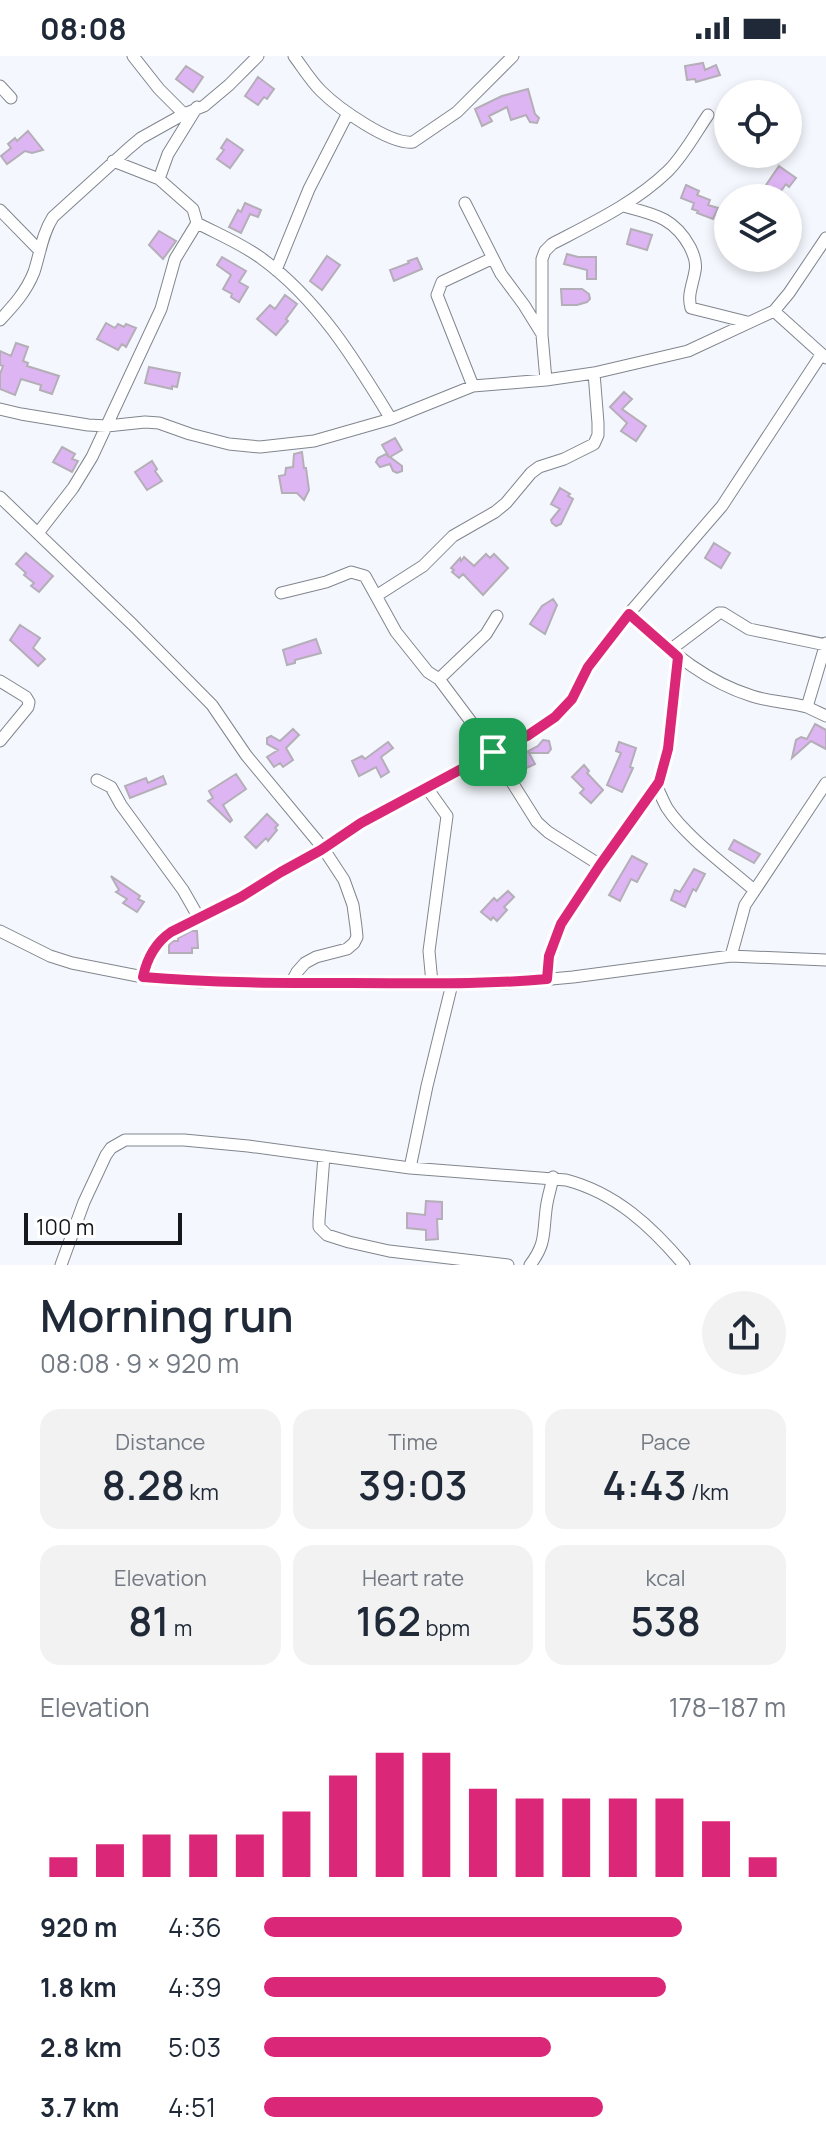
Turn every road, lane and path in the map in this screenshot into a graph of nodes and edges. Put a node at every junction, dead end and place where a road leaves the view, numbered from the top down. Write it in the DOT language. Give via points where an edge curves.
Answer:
graph roads {
  1 [pos="133,56"];
  2 [pos="258,56"];
  3 [pos="294,56"];
  4 [pos="513,56"];
  5 [pos="0,86"];
  6 [pos="11,98"];
  7 [pos="197,107"];
  8 [pos="348,113"];
  9 [pos="184,114"];
  10 [pos="708,115"];
  11 [pos="113,161"];
  12 [pos="159,179"];
  13 [pos="465,203"];
  14 [pos="623,206"];
  15 [pos="0,210"];
  16 [pos="197,223"];
  17 [pos="826,238"];
  18 [pos="40,251"];
  19 [pos="493,258"];
  20 [pos="276,270"];
  21 [pos="774,311"];
  22 [pos="0,320"];
  23 [pos="747,322"];
  24 [pos="542,335"];
  25 [pos="824,356"];
  26 [pos="594,373"];
  27 [pos="546,380"];
  28 [pos="473,386"];
  29 [pos="0,409"];
  30 [pos="391,419"];
  31 [pos="107,426"];
  32 [pos="0,497"];
  33 [pos="38,533"];
  34 [pos="281,593"];
  35 [pos="376,596"];
  36 [pos="629,614"];
  37 [pos="497,616"];
  38 [pos="826,644"];
  39 [pos="674,653"];
  40 [pos="439,679"];
  41 [pos="0,681"];
  42 [pos="807,707"];
  43 [pos="826,716"];
  44 [pos="0,741"];
  45 [pos="493,752"];
  46 [pos="97,780"];
  47 [pos="826,783"];
  48 [pos="656,785"];
  49 [pos="427,788"];
  50 [pos="323,848"];
  51 [pos="600,865"];
  52 [pos="754,890"];
  53 [pos="199,918"];
  54 [pos="0,931"];
  55 [pos="731,956"];
  56 [pos="826,960"];
  57 [pos="143,977"];
  58 [pos="547,979"];
  59 [pos="291,983"];
  60 [pos="432,983"];
  61 [pos="452,984"];
  62 [pos="324,1156"];
  63 [pos="410,1168"];
  64 [pos="553,1177"];
  65 [pos="61,1265"];
  66 [pos="508,1265"];
  67 [pos="530,1265"];
  68 [pos="684,1265"];
  1 -- 9 [label="street"];
  2 -- 7 [label="street"];
  3 -- 8 [label="street" via="322,92"];
  4 -- 8 [label="street" via="457,112 413,142 395,140"];
  5 -- 6 [label="street"];
  7 -- 9 [label="street"];
  7 -- 12 [label="street"];
  8 -- 20 [label="street"];
  9 -- 11 [label="street"];
  10 -- 14 [label="street" via="669,170"];
  11 -- 12 [label="street"];
  11 -- 18 [label="street" via="53,217"];
  12 -- 16 [label="street" via="193,209"];
  13 -- 19 [label="street"];
  14 -- 23 [label="street" via="655,214 679,230 696,267 691,308"];
  14 -- 24 [label="street" via="545,251"];
  15 -- 18 [label="street"];
  16 -- 20 [label="street"];
  16 -- 31 [label="street" via="175,259 161,309"];
  17 -- 21 [label="street"];
  18 -- 22 [label="street" via="25,291"];
  19 -- 24 [label="street"];
  19 -- 28 [label="street" via="442,282 437,295"];
  20 -- 30 [label="street" via="330,326"];
  21 -- 23 [label="street"];
  21 -- 25 [label="street"];
  23 -- 26 [label="street" via="688,351"];
  24 -- 27 [label="street"];
  25 -- 36 [label="street" via="722,506"];
  26 -- 27 [label="street"];
  26 -- 35 [label="street" via="594,444 544,463 495,512 453,536 423,566"];
  27 -- 28 [label="street"];
  28 -- 30 [label="street"];
  29 -- 31 [label="street"];
  30 -- 31 [label="street" via="314,441 260,447 229,444 159,423"];
  31 -- 33 [label="street" via="73,488"];
  32 -- 33 [label="street"];
  33 -- 50 [label="street" via="212,705"];
  34 -- 35 [label="street" via="358,572"];
  35 -- 40 [label="street" via="396,632"];
  36 -- 39 [label="street"];
  36 -- 45 [label="street" via="555,717"];
  37 -- 40 [label="street" via="486,634"];
  38 -- 39 [label="street" via="749,629 719,613"];
  38 -- 42 [label="street"];
  39 -- 42 [label="street" via="708,678 753,697"];
  39 -- 48 [label="street" via="668,749"];
  40 -- 45 [label="street"];
  41 -- 44 [label="street" via="29,702"];
  42 -- 43 [label="street"];
  45 -- 49 [label="street"];
  45 -- 51 [label="street" via="537,822"];
  46 -- 53 [label="street" via="111,787"];
  47 -- 52 [label="street"];
  48 -- 51 [label="street"];
  48 -- 52 [label="street" via="674,817"];
  49 -- 50 [label="street"];
  49 -- 60 [label="street" via="447,816 429,951"];
  50 -- 53 [label="street"];
  50 -- 59 [label="street" via="344,880 357,937 347,949 305,963"];
  51 -- 58 [label="street" via="561,924"];
  52 -- 55 [label="street"];
  53 -- 57 [label="street" via="162,938"];
  54 -- 57 [label="street" via="50,956"];
  55 -- 56 [label="street"];
  55 -- 58 [label="street"];
  57 -- 59 [label="street"];
  58 -- 61 [label="street"];
  59 -- 60 [label="street"];
  60 -- 61 [label="street"];
  61 -- 63 [label="street"];
  62 -- 63 [label="street"];
  62 -- 65 [label="street" via="184,1140 125,1140 106,1155"];
  62 -- 66 [label="street" via="319,1227 327,1235 389,1251"];
  63 -- 64 [label="street"];
  64 -- 67 [label="street" via="544,1240"];
  64 -- 68 [label="street" via="579,1183 636,1214"];
}
